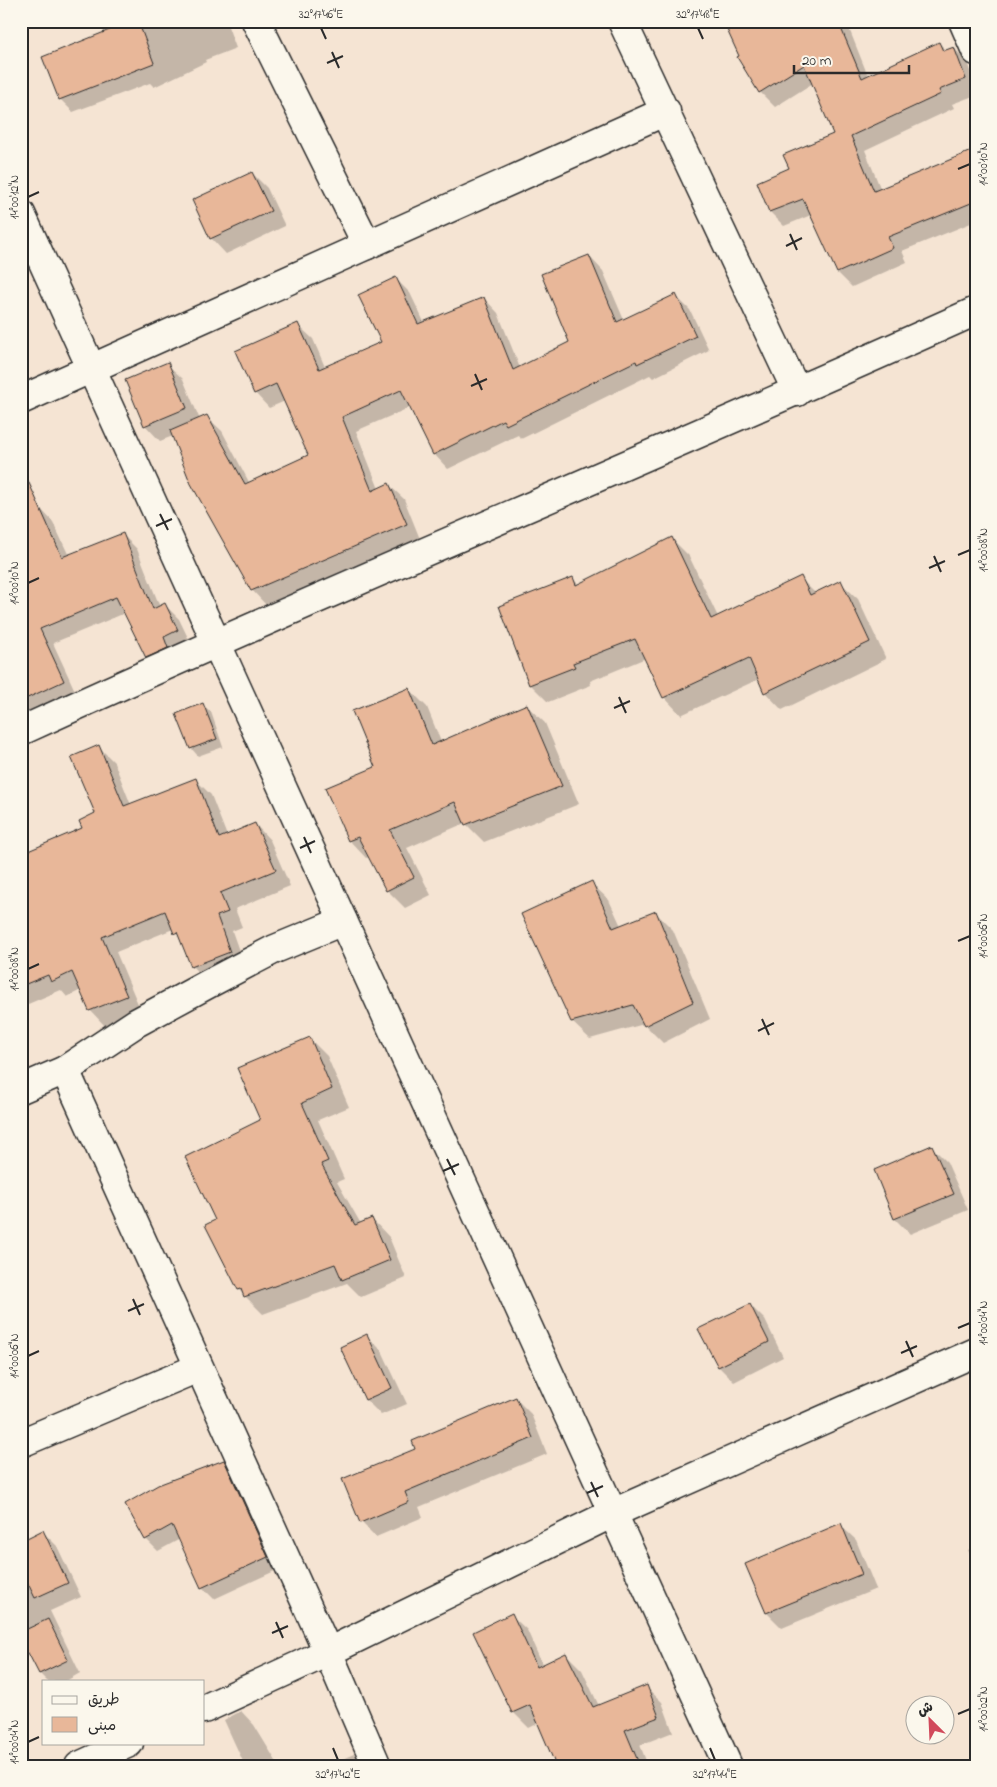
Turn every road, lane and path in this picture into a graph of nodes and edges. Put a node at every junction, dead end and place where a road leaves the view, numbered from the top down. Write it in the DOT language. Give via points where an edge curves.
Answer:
graph roads {
  1 [pos="256,21"];
  2 [pos="622,21"];
  3 [pos="963,21"];
  4 [pos="976,51"];
  5 [pos="666,112"];
  6 [pos="21,214"];
  7 [pos="368,245"];
  8 [pos="976,311"];
  9 [pos="92,369"];
  10 [pos="797,392"];
  11 [pos="21,400"];
  12 [pos="216,642"];
  13 [pos="21,731"];
  14 [pos="343,921"];
  15 [pos="64,1070"];
  16 [pos="21,1089"];
  17 [pos="976,1352"];
  18 [pos="198,1368"];
  19 [pos="21,1443"];
  20 [pos="613,1513"];
  21 [pos="328,1652"];
  22 [pos="205,1709"];
  23 [pos="127,1744"];
  24 [pos="79,1766"];
  25 [pos="377,1766"];
  26 [pos="728,1766"];
  1 -- 7 [label="street"];
  2 -- 5 [label="street"];
  3 -- 4 [label="street"];
  5 -- 7 [label="street"];
  5 -- 10 [label="street"];
  6 -- 9 [label="street"];
  7 -- 9 [label="street"];
  8 -- 10 [label="street"];
  9 -- 11 [label="street"];
  9 -- 12 [label="street"];
  10 -- 12 [label="street"];
  12 -- 13 [label="street"];
  12 -- 14 [label="street"];
  14 -- 15 [label="street" via="275,949 136,1022"];
  14 -- 20 [label="street"];
  15 -- 16 [label="street"];
  15 -- 18 [label="street"];
  17 -- 20 [label="street"];
  18 -- 19 [label="street"];
  18 -- 21 [label="street"];
  20 -- 21 [label="street"];
  20 -- 26 [label="street"];
  21 -- 22 [label="street"];
  21 -- 25 [label="street"];
  23 -- 24 [label="street"];
}
